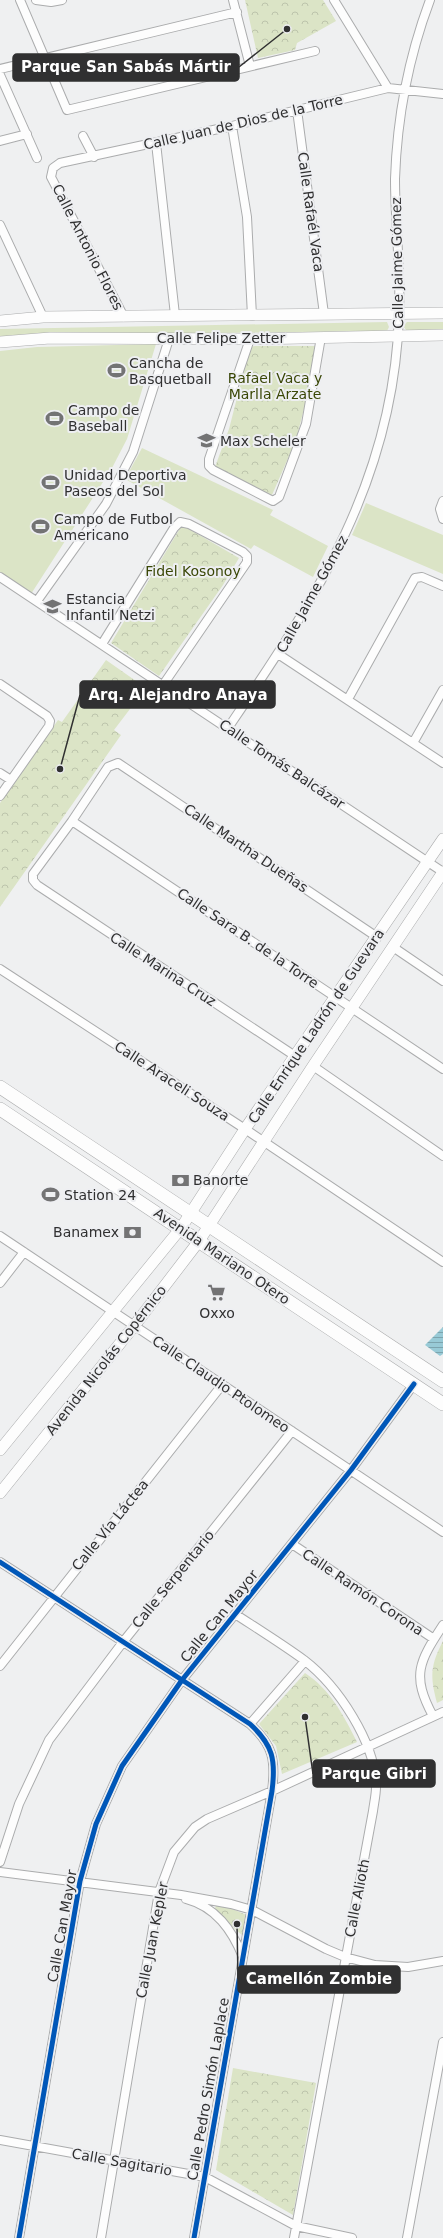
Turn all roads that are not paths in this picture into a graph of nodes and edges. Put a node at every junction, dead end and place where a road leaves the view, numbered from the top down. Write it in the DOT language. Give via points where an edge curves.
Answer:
graph roads {
  1 [pos="20,0"];
  2 [pos="36,0"];
  3 [pos="62,0"];
  4 [pos="233,0"];
  5 [pos="334,0"];
  6 [pos="430,0"];
  7 [pos="237,12"];
  8 [pos="315,50"];
  9 [pos="45,58"];
  10 [pos="250,66"];
  11 [pos="0,69"];
  12 [pos="0,75"];
  13 [pos="388,88"];
  14 [pos="404,89"];
  15 [pos="443,94"];
  16 [pos="297,110"];
  17 [pos="232,126"];
  18 [pos="27,134"];
  19 [pos="83,136"];
  20 [pos="0,141"];
  21 [pos="156,143"];
  22 [pos="94,157"];
  23 [pos="38,158"];
  24 [pos="52,177"];
  25 [pos="0,225"];
  26 [pos="324,314"];
  27 [pos="400,314"];
  28 [pos="443,314"];
  29 [pos="175,315"];
  30 [pos="252,316"];
  31 [pos="43,317"];
  32 [pos="124,317"];
  33 [pos="0,321"];
  34 [pos="443,335"];
  35 [pos="398,336"];
  36 [pos="321,337"];
  37 [pos="168,339"];
  38 [pos="250,339"];
  39 [pos="0,342"];
  40 [pos="443,500"];
  41 [pos="442,518"];
  42 [pos="0,577"];
  43 [pos="443,586"];
  44 [pos="37,601"];
  45 [pos="102,644"];
  46 [pos="278,654"];
  47 [pos="0,684"];
  48 [pos="163,685"];
  49 [pos="443,690"];
  50 [pos="348,699"];
  51 [pos="228,728"];
  52 [pos="413,743"];
  53 [pos="443,764"];
  54 [pos="0,773"];
  55 [pos="10,780"];
  56 [pos="0,796"];
  57 [pos="72,821"];
  58 [pos="443,839"];
  59 [pos="427,862"];
  60 [pos="443,872"];
  61 [pos="377,937"];
  62 [pos="393,947"];
  63 [pos="0,969"];
  64 [pos="443,981"];
  65 [pos="336,998"];
  66 [pos="353,1008"];
  67 [pos="295,1056"];
  68 [pos="313,1066"];
  69 [pos="443,1069"];
  70 [pos="0,1087"];
  71 [pos="0,1109"];
  72 [pos="245,1129"];
  73 [pos="264,1142"];
  74 [pos="443,1156"];
  75 [pos="190,1214"];
  76 [pos="209,1226"];
  77 [pos="181,1228"];
  78 [pos="0,1236"];
  79 [pos="199,1241"];
  80 [pos="24,1252"];
  81 [pos="443,1262"];
  82 [pos="0,1282"];
  83 [pos="113,1312"];
  84 [pos="134,1326"];
  85 [pos="443,1381"];
  86 [pos="414,1384"];
  87 [pos="222,1385"];
  88 [pos="443,1404"];
  89 [pos="292,1431"];
  90 [pos="0,1450"];
  91 [pos="351,1470"];
  92 [pos="0,1493"];
  93 [pos="443,1532"];
  94 [pos="292,1544"];
  95 [pos="0,1562"];
  96 [pos="53,1597"];
  97 [pos="235,1614"];
  98 [pos="443,1625"];
  99 [pos="434,1639"];
  100 [pos="123,1642"];
  101 [pos="304,1661"];
  102 [pos="0,1666"];
  103 [pos="182,1680"];
  104 [pos="443,1712"];
  105 [pos="433,1716"];
  106 [pos="250,1724"];
  107 [pos="368,1747"];
  108 [pos="272,1791"];
  109 [pos="0,1862"];
  110 [pos="0,1872"];
  111 [pos="80,1881"];
  112 [pos="159,1892"];
  113 [pos="252,1910"];
  114 [pos="345,1957"];
  115 [pos="244,1958"];
  116 [pos="443,1961"];
  117 [pos="443,2042"];
  118 [pos="0,2140"];
  119 [pos="36,2147"];
  120 [pos="114,2160"];
  121 [pos="205,2177"];
  122 [pos="296,2226"];
  123 [pos="20,2238"];
  124 [pos="101,2238"];
  125 [pos="194,2238"];
  126 [pos="294,2238"];
  127 [pos="352,2238"];
  128 [pos="407,2238"];
  1 -- 9 [label="street"];
  2 -- 3 [label="street"];
  4 -- 7 [label="street"];
  5 -- 13 [label="street"];
  6 -- 14 [label="street, Calle Jaime Gómez"];
  7 -- 9 [label="street"];
  7 -- 10 [label="street"];
  8 -- 10 [label="street"];
  9 -- 10 [label="street" via="67,110"];
  9 -- 11 [label="street"];
  12 -- 18 [label="street"];
  13 -- 14 [label="street, Calle Juan de Dios de la Torre"];
  13 -- 16 [label="street, Calle Juan de Dios de la Torre"];
  14 -- 15 [label="street, Calle Juan de Dios de la Torre"];
  14 -- 27 [label="street, Calle Jaime Gómez" via="396,178"];
  16 -- 17 [label="street, Calle Juan de Dios de la Torre"];
  16 -- 26 [label="street, Calle Rafaél Vaca"];
  17 -- 21 [label="street, Calle Juan de Dios de la Torre"];
  17 -- 30 [label="street" via="247,217"];
  18 -- 20 [label="street"];
  18 -- 23 [label="street"];
  19 -- 22 [label="street"];
  21 -- 22 [label="street, Calle Juan de Dios de la Torre"];
  21 -- 29 [label="street"];
  22 -- 24 [label="street, Calle Juan de Dios de la Torre" via="60,163 53,168"];
  24 -- 32 [label="street, Calle Antonio Flores"];
  25 -- 31 [label="street"];
  26 -- 27 [label="main road, Calle Felipe Zetter"];
  26 -- 30 [label="main road, Calle Felipe Zetter"];
  27 -- 28 [label="main road, Calle Felipe Zetter"];
  27 -- 35 [label="street, Calle Jaime Gómez"];
  29 -- 30 [label="main road, Calle Felipe Zetter"];
  29 -- 32 [label="main road, Calle Felipe Zetter"];
  31 -- 32 [label="main road, Calle Felipe Zetter"];
  31 -- 33 [label="main road, Calle Felipe Zetter"];
  34 -- 35 [label="main road, Calle Felipe Zetter"];
  35 -- 36 [label="main road, Calle Felipe Zetter"];
  35 -- 46 [label="street, Calle Jaime Gómez" via="384,426 370,473 332,563"];
  36 -- 38 [label="main road, Calle Felipe Zetter"];
  36 -- 38 [label="street" via="306,424 279,497 275,500 270,500 209,466 209,459"];
  37 -- 38 [label="main road, Calle Felipe Zetter"];
  37 -- 39 [label="main road, Calle Felipe Zetter" via="50,338"];
  37 -- 44 [label="street" via="133,452 106,504"];
  40 -- 41 [label="street" via="440,509"];
  42 -- 44 [label="street, Calle Tomás Balcázar"];
  43 -- 50 [label="street" via="417,577"];
  44 -- 45 [label="street, Calle Tomás Balcázar"];
  45 -- 48 [label="street, Calle Tomás Balcázar"];
  45 -- 48 [label="street" via="180,522 237,548 247,556 247,562"];
  46 -- 50 [label="street"];
  46 -- 51 [label="street, Calle Jaime Gómez"];
  47 -- 55 [label="street" via="50,720 49,726"];
  48 -- 51 [label="street, Calle Tomás Balcázar"];
  49 -- 52 [label="street"];
  50 -- 52 [label="street"];
  51 -- 59 [label="street, Calle Tomás Balcázar"];
  52 -- 53 [label="street"];
  54 -- 55 [label="street"];
  55 -- 56 [label="street"];
  57 -- 61 [label="street, Calle Martha Dueñas" via="108,767 114,763 122,764"];
  57 -- 65 [label="street, Calle Sara B. de la Torre"];
  57 -- 67 [label="street, Calle Marina Cruz" via="33,874 33,880 37,885"];
  58 -- 59 [label="main road, Calle Enrique Ladrón de Guevara"];
  59 -- 60 [label="street, Calle Tomás Balcázar"];
  59 -- 61 [label="main road, Calle Enrique Ladrón de Guevara"];
  60 -- 62 [label="main road, Calle Enrique Ladrón de Guevara"];
  61 -- 65 [label="main road, Calle Enrique Ladrón de Guevara"];
  62 -- 64 [label="street"];
  62 -- 66 [label="main road, Calle Enrique Ladrón de Guevara"];
  63 -- 72 [label="street, Calle Araceli Souza"];
  65 -- 66 [label="street, Calle Sara B. de la Torre"];
  65 -- 67 [label="main road, Calle Enrique Ladrón de Guevara"];
  66 -- 68 [label="main road, Calle Enrique Ladrón de Guevara"];
  66 -- 69 [label="street, Calle Sara B. de la Torre"];
  67 -- 72 [label="main road, Calle Enrique Ladrón de Guevara"];
  68 -- 73 [label="main road, Calle Enrique Ladrón de Guevara"];
  68 -- 74 [label="street"];
  70 -- 75 [label="main road, Avenida Mariano Otero"];
  71 -- 77 [label="main road, Avenida Mariano Otero"];
  72 -- 73 [label="street, Calle Araceli Souza"];
  72 -- 75 [label="main road, Calle Enrique Ladrón de Guevara"];
  73 -- 76 [label="main road, Calle Enrique Ladrón de Guevara"];
  73 -- 81 [label="street, Calle Araceli Souza"];
  75 -- 76 [label="main road, Avenida Mariano Otero"];
  75 -- 77 [label="main road, Avenida Nicolás Copérnico"];
  76 -- 79 [label="main road, Avenida Nicolás Copérnico"];
  76 -- 85 [label="main road, Avenida Mariano Otero"];
  77 -- 79 [label="main road, Avenida Mariano Otero"];
  77 -- 83 [label="main road, Avenida Nicolás Copérnico"];
  78 -- 80 [label="street, Calle Claudio Ptolomeo"];
  79 -- 84 [label="main road, Avenida Nicolás Copérnico"];
  79 -- 86 [label="main road, Avenida Mariano Otero"];
  80 -- 82 [label="street"];
  80 -- 83 [label="street, Calle Claudio Ptolomeo"];
  83 -- 84 [label="street, Calle Claudio Ptolomeo"];
  83 -- 90 [label="main road, Avenida Nicolás Copérnico"];
  84 -- 87 [label="street, Calle Claudio Ptolomeo"];
  84 -- 92 [label="main road, Avenida Nicolás Copérnico"];
  86 -- 88 [label="main road, Avenida Mariano Otero"];
  86 -- 91 [label="street, Calle Can Mayor"];
  87 -- 89 [label="street, Calle Claudio Ptolomeo"];
  87 -- 96 [label="street, Calle Vía Láctea"];
  89 -- 91 [label="street, Calle Claudio Ptolomeo"];
  89 -- 100 [label="street, Calle Serpentario"];
  91 -- 93 [label="street, Calle Claudio Ptolomeo"];
  91 -- 94 [label="street, Calle Can Mayor"];
  94 -- 97 [label="street, Calle Can Mayor"];
  94 -- 99 [label="street, Calle Ramón Corona"];
  95 -- 96 [label="street, Calle Pedro Simón Laplace"];
  96 -- 100 [label="street, Calle Pedro Simón Laplace"];
  96 -- 102 [label="street, Calle Vía Láctea"];
  97 -- 101 [label="street, Calle Alioth"];
  97 -- 103 [label="street, Calle Can Mayor"];
  98 -- 99 [label="street"];
  99 -- 105 [label="street" via="424,1656 420,1681"];
  100 -- 103 [label="street, Calle Pedro Simón Laplace"];
  100 -- 109 [label="street, Calle Serpentario" via="49,1740 19,1804"];
  101 -- 106 [label="street"];
  101 -- 107 [label="street, Calle Alioth" via="341,1699"];
  103 -- 106 [label="street, Calle Pedro Simón Laplace"];
  103 -- 111 [label="street, Calle Can Mayor" via="116,1776 96,1824"];
  104 -- 105 [label="street, Calle Juan Kepler"];
  105 -- 107 [label="street, Calle Juan Kepler"];
  106 -- 108 [label="street, Calle Pedro Simón Laplace" via="264,1737 271,1754 275,1772"];
  107 -- 108 [label="street, Calle Juan Kepler"];
  107 -- 114 [label="street, Calle Alioth" via="376,1786"];
  108 -- 112 [label="street, Calle Juan Kepler" via="219,1812 195,1827 174,1852"];
  108 -- 113 [label="street, Calle Pedro Simón Laplace"];
  110 -- 111 [label="street"];
  111 -- 112 [label="street"];
  111 -- 119 [label="street, Calle Can Mayor"];
  112 -- 113 [label="street" via="214,1900"];
  112 -- 115 [label="street" via="191,1901 213,1912 228,1926"];
  112 -- 120 [label="street, Calle Juan Kepler"];
  113 -- 114 [label="street"];
  113 -- 115 [label="street, Calle Pedro Simón Laplace"];
  114 -- 116 [label="street" via="390,1967 408,1967"];
  114 -- 122 [label="street, Calle Alioth"];
  115 -- 121 [label="street, Calle Pedro Simón Laplace"];
  117 -- 128 [label="street"];
  118 -- 119 [label="street, Calle Sagitario"];
  119 -- 120 [label="street, Calle Sagitario"];
  119 -- 123 [label="street, Calle Can Mayor"];
  120 -- 121 [label="street, Calle Sagitario"];
  120 -- 124 [label="street, Calle Juan Kepler"];
  121 -- 122 [label="street, Calle Sagitario"];
  121 -- 125 [label="street, Calle Pedro Simón Laplace"];
  122 -- 126 [label="street, Calle Alioth"];
  122 -- 127 [label="street, Calle Sagitario"];
}
